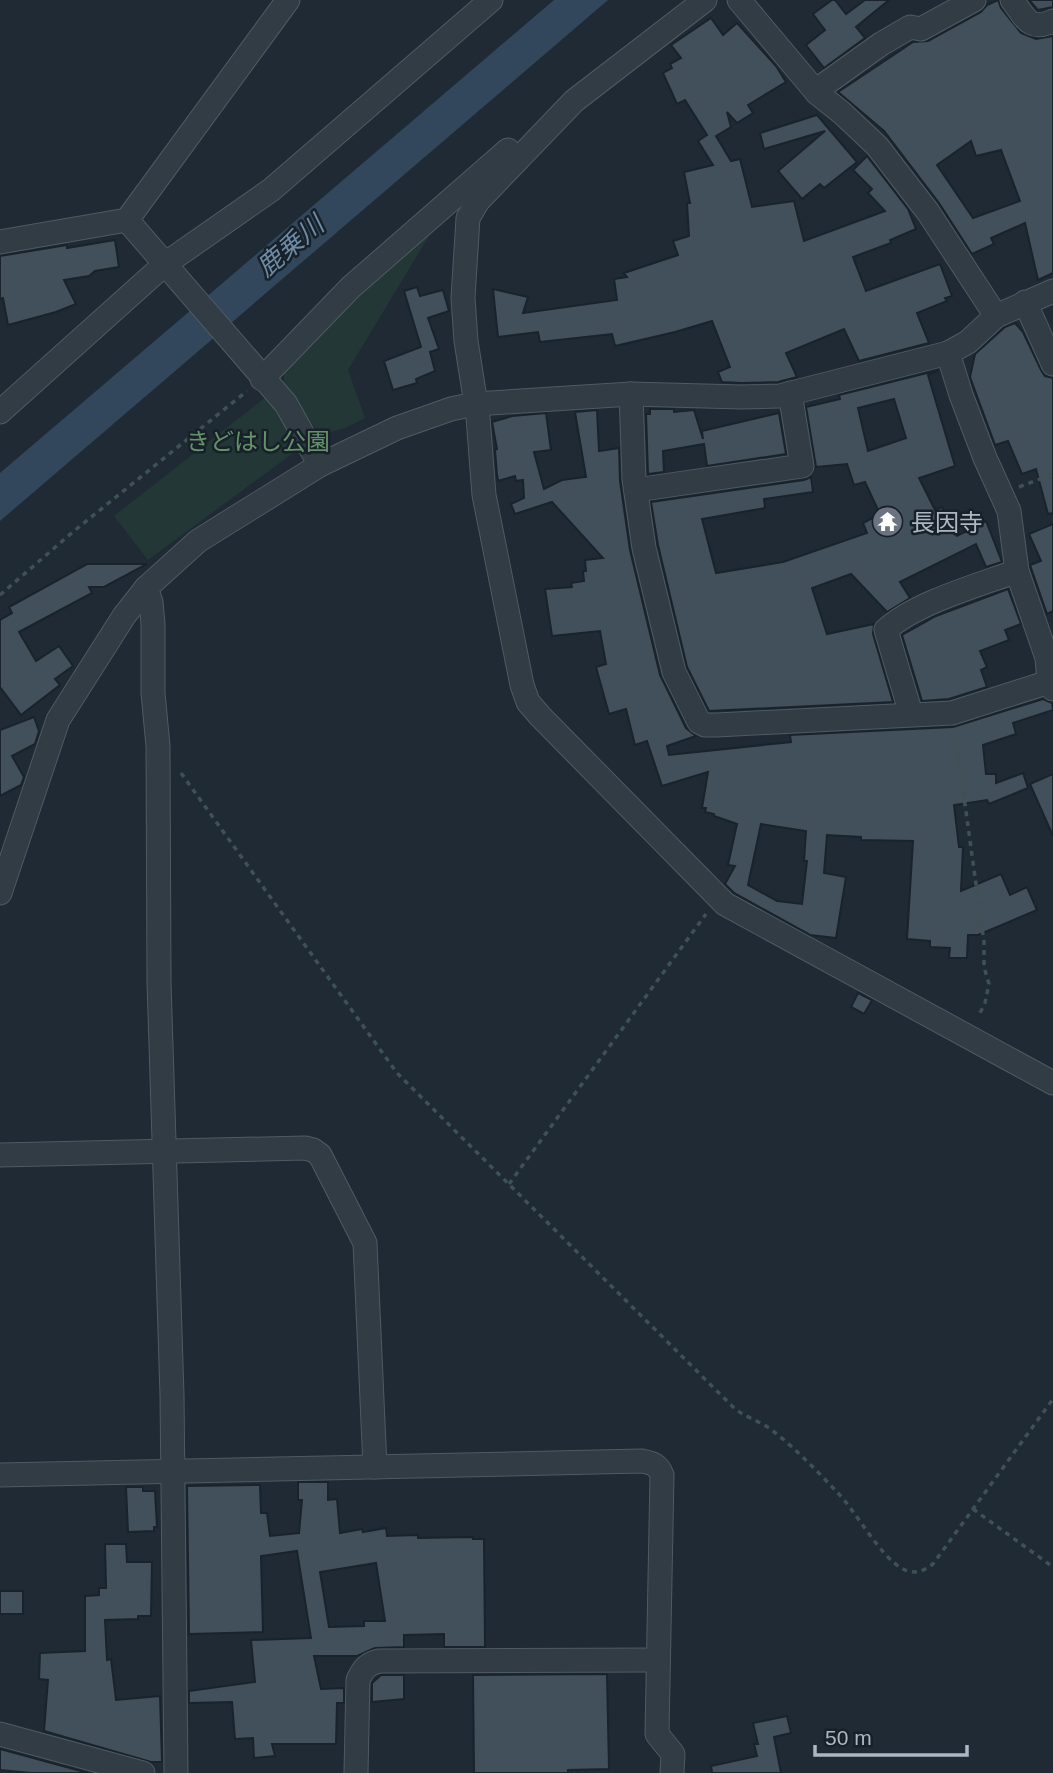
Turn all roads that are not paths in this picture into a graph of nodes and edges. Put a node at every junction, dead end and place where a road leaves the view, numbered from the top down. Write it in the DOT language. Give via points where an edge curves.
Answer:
graph roads {
  1 [pos="288,0"];
  2 [pos="705,0"];
  3 [pos="739,0"];
  4 [pos="974,0"];
  5 [pos="1012,0"];
  6 [pos="480,3"];
  7 [pos="1053,21"];
  8 [pos="817,93"];
  9 [pos="573,101"];
  10 [pos="127,220"];
  11 [pos="0,242"];
  12 [pos="170,270"];
  13 [pos="1053,291"];
  14 [pos="1025,302"];
  15 [pos="996,316"];
  16 [pos="948,353"];
  17 [pos="1053,364"];
  18 [pos="256,372"];
  19 [pos="790,393"];
  20 [pos="632,394"];
  21 [pos="475,404"];
  22 [pos="0,412"];
  23 [pos="320,465"];
  24 [pos="636,490"];
  25 [pos="1017,571"];
  26 [pos="146,588"];
  27 [pos="1050,656"];
  28 [pos="1051,686"];
  29 [pos="911,714"];
  30 [pos="0,892"];
  31 [pos="1053,1083"];
  32 [pos="166,1151"];
  33 [pos="0,1155"];
  34 [pos="375,1467"];
  35 [pos="173,1472"];
  36 [pos="0,1475"];
  37 [pos="658,1660"];
  38 [pos="0,1734"];
  39 [pos="143,1773"];
  40 [pos="176,1773"];
  41 [pos="356,1773"];
  42 [pos="672,1773"];
  1 -- 10 [label="street"];
  2 -- 9 [label="street"];
  3 -- 8 [label="street"];
  4 -- 8 [label="street" via="922,29 910,27 881,44"];
  5 -- 7 [label="street" via="1035,26"];
  6 -- 12 [label="street" via="271,190"];
  8 -- 15 [label="street" via="877,146 928,212"];
  9 -- 18 [label="street" via="520,140"];
  9 -- 21 [label="street" via="478,201 468,218 463,298"];
  10 -- 11 [label="street"];
  10 -- 12 [label="street"];
  12 -- 18 [label="street"];
  12 -- 22 [label="street"];
  13 -- 14 [label="street"];
  14 -- 15 [label="street"];
  14 -- 17 [label="street"];
  15 -- 16 [label="street"];
  16 -- 19 [label="street"];
  16 -- 25 [label="street" via="1009,511"];
  18 -- 23 [label="street" via="286,404"];
  19 -- 20 [label="street" via="762,398"];
  19 -- 24 [label="street" via="802,466"];
  20 -- 21 [label="street"];
  20 -- 24 [label="street"];
  21 -- 23 [label="street" via="397,428"];
  21 -- 31 [label="street" via="484,495 528,702 725,904"];
  23 -- 26 [label="street" via="198,541"];
  24 -- 29 [label="street" via="644,548 671,662 699,722 717,725"];
  25 -- 27 [label="street"];
  25 -- 29 [label="street" via="927,605 886,630"];
  26 -- 30 [label="street" via="58,720"];
  26 -- 32 [label="street" via="153,624 158,747 159,982"];
  27 -- 28 [label="street"];
  28 -- 29 [label="street" via="952,713"];
  32 -- 33 [label="street"];
  32 -- 34 [label="street" via="305,1148 320,1155 365,1243"];
  32 -- 35 [label="street"];
  34 -- 35 [label="street"];
  34 -- 37 [label="street" via="652,1463 662,1475"];
  35 -- 36 [label="street"];
  35 -- 40 [label="street"];
  37 -- 41 [label="street" via="370,1664 358,1680"];
  37 -- 42 [label="street" via="657,1734 673,1754"];
  38 -- 39 [label="street"];
}
